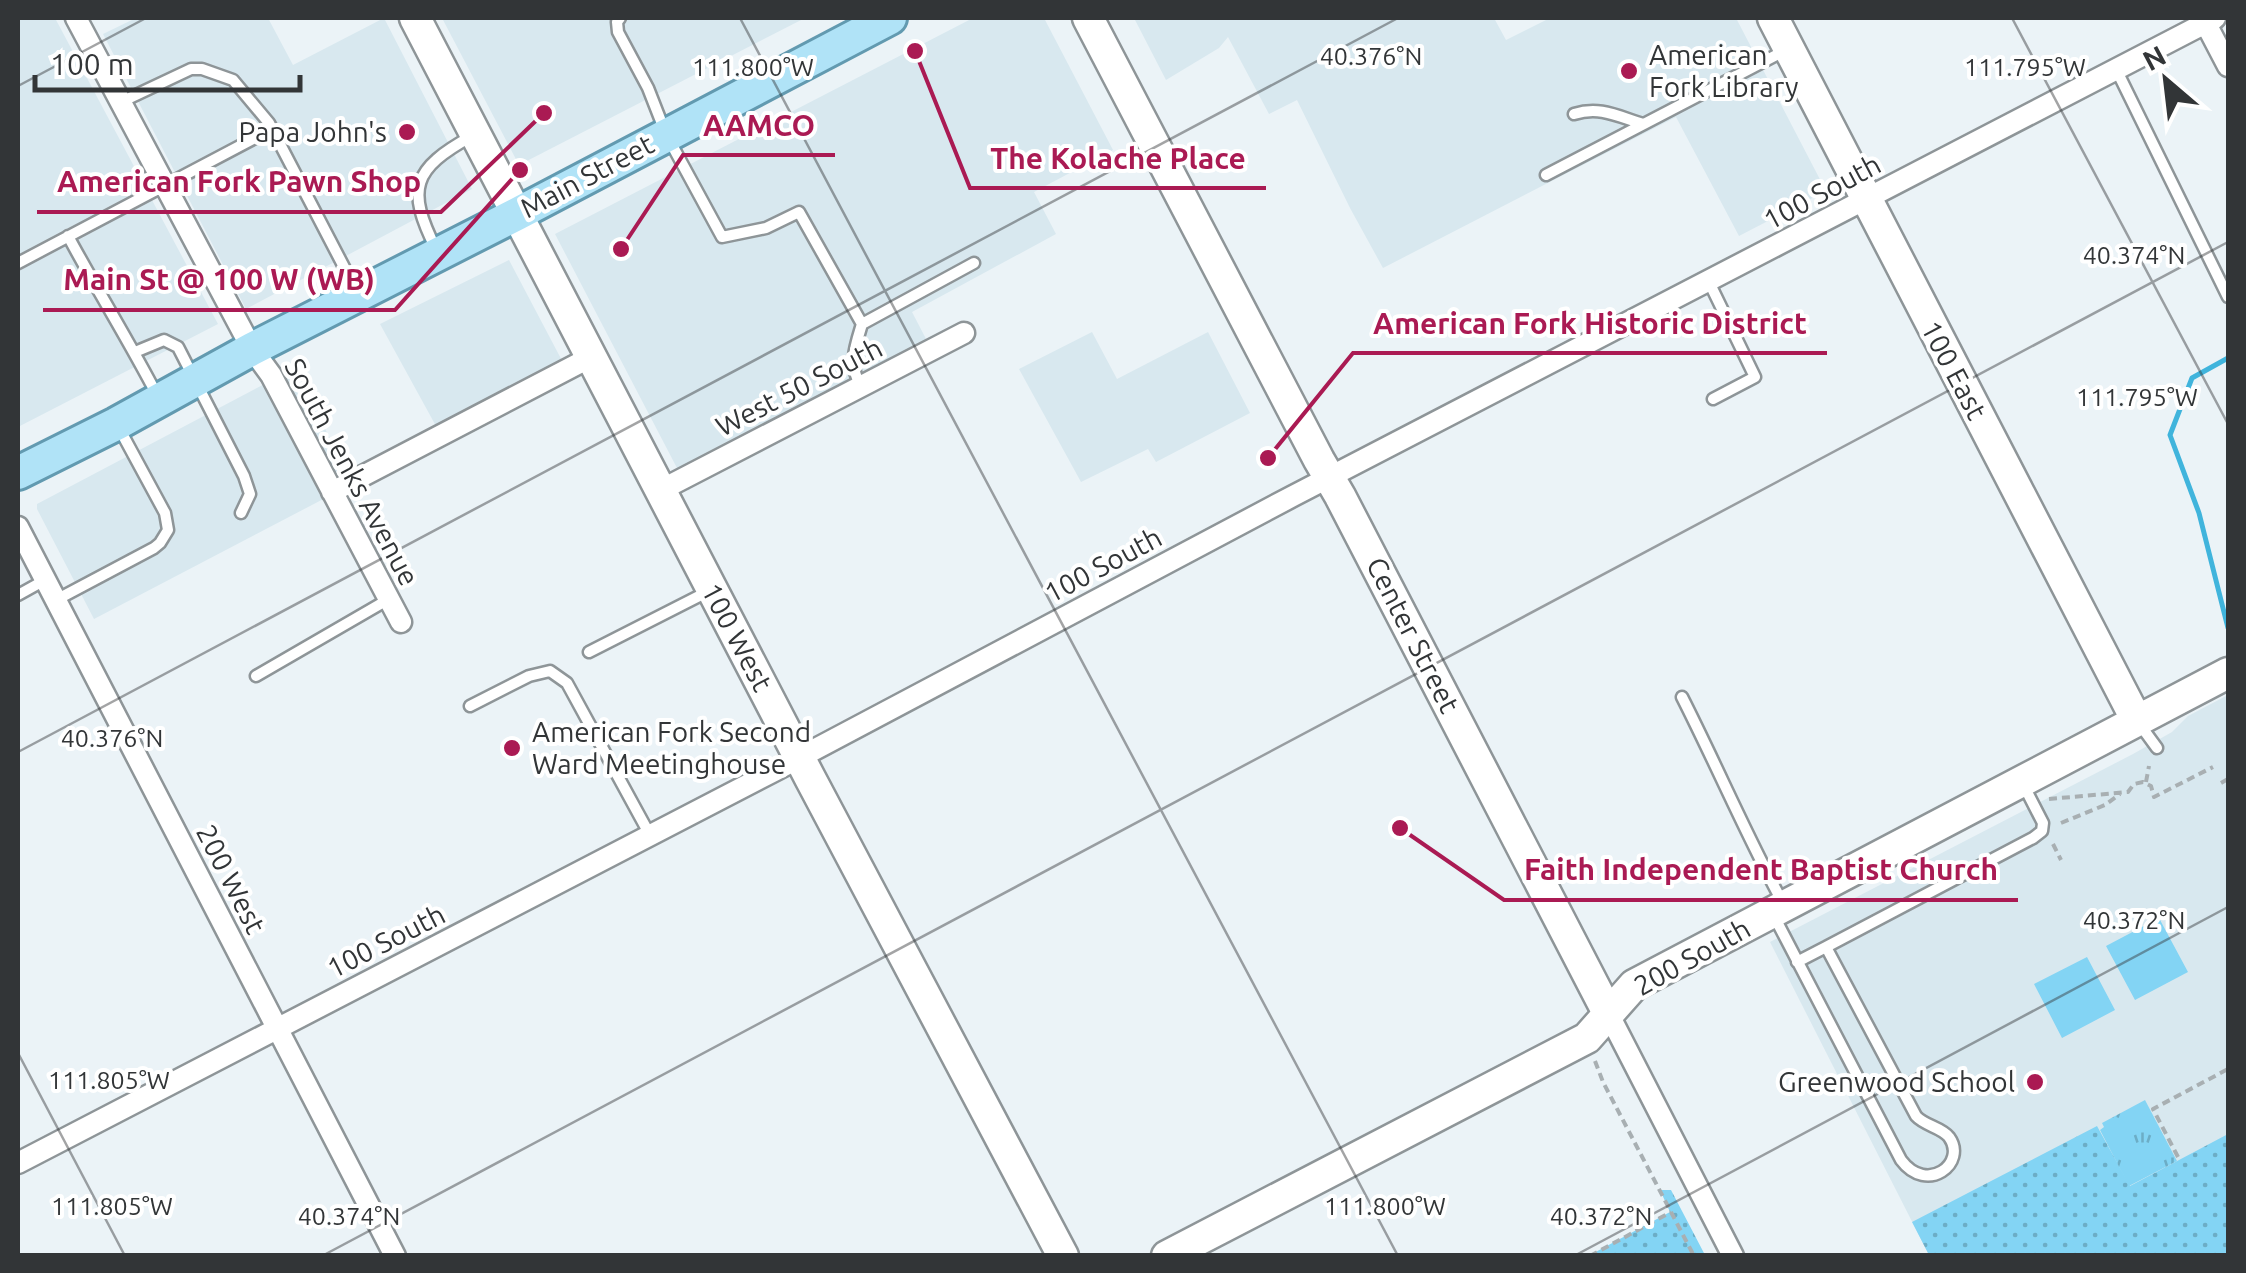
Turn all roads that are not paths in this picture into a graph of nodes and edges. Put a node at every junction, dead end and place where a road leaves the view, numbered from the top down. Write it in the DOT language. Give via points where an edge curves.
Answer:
graph roads {
  1 [pos="76,18"];
  2 [pos="415,18"];
  3 [pos="620,18"];
  4 [pos="890,18"];
  5 [pos="1088,18"];
  6 [pos="1773,18"];
  7 [pos="2210,20"];
  8 [pos="1789,48"];
  9 [pos="2228,66"];
  10 [pos="2116,69"];
  11 [pos="120,103"];
  12 [pos="1574,114"];
  13 [pos="1642,124"];
  14 [pos="272,128"];
  15 [pos="476,134"];
  16 [pos="666,134"];
  17 [pos="1546,175"];
  18 [pos="164,186"];
  19 [pos="1866,200"];
  20 [pos="517,214"];
  21 [pos="68,236"];
  22 [pos="439,255"];
  23 [pos="18,263"];
  24 [pos="974,263"];
  25 [pos="1709,282"];
  26 [pos="360,296"];
  27 [pos="2228,297"];
  28 [pos="862,324"];
  29 [pos="964,334"];
  30 [pos="252,349"];
  31 [pos="135,352"];
  32 [pos="591,357"];
  33 [pos="196,381"];
  34 [pos="861,386"];
  35 [pos="1713,399"];
  36 [pos="160,401"];
  37 [pos="116,424"];
  38 [pos="18,473"];
  39 [pos="1330,478"];
  40 [pos="660,490"];
  41 [pos="332,492"];
  42 [pos="242,513"];
  43 [pos="18,527"];
  44 [pos="45,580"];
  45 [pos="712,590"];
  46 [pos="18,595"];
  47 [pos="388,599"];
  48 [pos="56,600"];
  49 [pos="400,622"];
  50 [pos="589,652"];
  51 [pos="2228,673"];
  52 [pos="256,676"];
  53 [pos="1682,697"];
  54 [pos="470,706"];
  55 [pos="2138,721"];
  56 [pos="2157,748"];
  57 [pos="800,756"];
  58 [pos="2022,781"];
  59 [pos="650,835"];
  60 [pos="1778,909"];
  61 [pos="1826,946"];
  62 [pos="1797,962"];
  63 [pos="1608,1013"];
  64 [pos="277,1028"];
  65 [pos="18,1162"];
  66 [pos="395,1256"];
  67 [pos="1063,1256"];
  68 [pos="1167,1256"];
  69 [pos="1733,1256"];
  1 -- 11 [label="street, South Jenks Avenue"];
  2 -- 15 [label="street, 100 West"];
  3 -- 16 [label="lane" via="618,32"];
  4 -- 16 [label="main road, Main Street"];
  5 -- 39 [label="street, Center Street"];
  6 -- 8 [label="street, 100 East"];
  7 -- 9 [label="street"];
  7 -- 10 [label="street, 100 South"];
  8 -- 13 [label="lane"];
  8 -- 19 [label="street, 100 East"];
  10 -- 19 [label="street, 100 South"];
  10 -- 27 [label="lane"];
  11 -- 14 [label="lane" via="202,69 233,80"];
  11 -- 18 [label="street, South Jenks Avenue"];
  12 -- 13 [label="lane" via="1589,109"];
  13 -- 17 [label="lane"];
  14 -- 18 [label="lane"];
  14 -- 26 [label="lane"];
  15 -- 20 [label="street, 100 West"];
  15 -- 22 [label="lane" via="427,166 420,182 418,204"];
  16 -- 20 [label="main road, Main Street"];
  16 -- 28 [label="lane" via="722,237 800,212"];
  18 -- 21 [label="lane"];
  18 -- 30 [label="street, South Jenks Avenue"];
  19 -- 25 [label="street, 100 South"];
  19 -- 55 [label="street, 100 East"];
  20 -- 22 [label="main road, Main Street"];
  20 -- 32 [label="street, 100 West"];
  21 -- 23 [label="lane"];
  21 -- 31 [label="lane"];
  22 -- 26 [label="main road, Main Street"];
  24 -- 28 [label="lane"];
  25 -- 35 [label="lane" via="1755,377"];
  25 -- 39 [label="street, 100 South"];
  26 -- 30 [label="main road, Main Street"];
  28 -- 34 [label="lane" via="852,355"];
  29 -- 34 [label="street, West 50 South"];
  30 -- 33 [label="main road, Main Street"];
  30 -- 41 [label="street, South Jenks Avenue"];
  31 -- 33 [label="lane" via="164,340 174,344"];
  31 -- 36 [label="lane"];
  32 -- 40 [label="street, 100 West"];
  32 -- 41 [label="street"];
  33 -- 36 [label="main road, Main Street"];
  33 -- 42 [label="lane" via="244,476 250,494"];
  34 -- 40 [label="street, West 50 South"];
  36 -- 37 [label="main road, Main Street"];
  37 -- 38 [label="main road, Main Street"];
  37 -- 48 [label="lane" via="168,530 154,548"];
  39 -- 57 [label="street, 100 South"];
  39 -- 63 [label="street, Center Street"];
  40 -- 45 [label="street, 100 West"];
  41 -- 47 [label="street, South Jenks Avenue"];
  43 -- 44 [label="street, 200 West"];
  44 -- 46 [label="lane"];
  44 -- 48 [label="street, 200 West"];
  45 -- 50 [label="lane"];
  45 -- 57 [label="street, 100 West"];
  47 -- 49 [label="street, South Jenks Avenue"];
  47 -- 52 [label="lane"];
  48 -- 64 [label="street, 200 West"];
  51 -- 55 [label="street, 200 South"];
  53 -- 60 [label="lane"];
  54 -- 59 [label="lane" via="550,671 567,683"];
  55 -- 56 [label="lane"];
  55 -- 58 [label="street, 200 South"];
  57 -- 59 [label="street, 100 South"];
  57 -- 67 [label="street, 100 West"];
  58 -- 60 [label="street, 200 South"];
  58 -- 61 [label="lane" via="2042,831"];
  59 -- 64 [label="street, 100 South"];
  60 -- 62 [label="lane"];
  60 -- 63 [label="street, 200 South" via="1634,985"];
  61 -- 62 [label="lane"];
  61 -- 62 [label="lane" via="1916,1116 1951,1141 1955,1151 1937,1175 1918,1174 1901,1160"];
  63 -- 68 [label="street, 200 South" via="1587,1038"];
  63 -- 69 [label="street, Center Street"];
  64 -- 65 [label="street, 100 South"];
  64 -- 66 [label="street, 200 West"];
}
